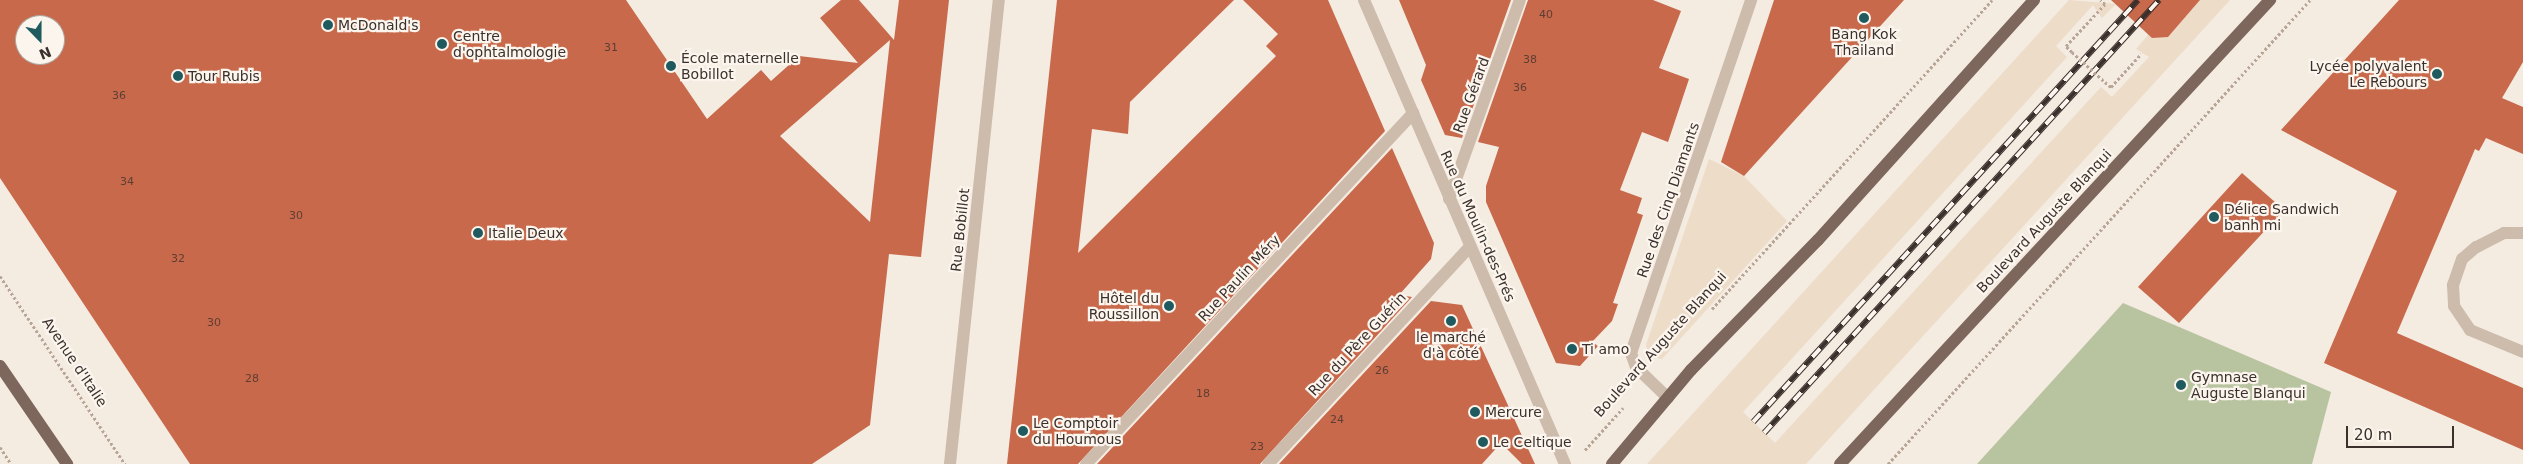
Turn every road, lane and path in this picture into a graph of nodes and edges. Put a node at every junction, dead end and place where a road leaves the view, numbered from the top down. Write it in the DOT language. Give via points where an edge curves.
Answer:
graph roads {
  1 [pos="999,0"];
  2 [pos="1364,0"];
  3 [pos="1520,0"];
  4 [pos="1751,0"];
  5 [pos="1992,0"];
  6 [pos="2034,0"];
  7 [pos="2100,0"];
  8 [pos="2270,0"];
  9 [pos="2310,0"];
  10 [pos="2141,54"];
  11 [pos="1413,113"];
  12 [pos="1449,199"];
  13 [pos="2523,233"];
  14 [pos="1470,246"];
  15 [pos="0,276"];
  16 [pos="1704,318"];
  17 [pos="2523,352"];
  18 [pos="0,366"];
  19 [pos="1649,379"];
  20 [pos="1668,398"];
  21 [pos="0,447"];
  22 [pos="1578,458"];
  23 [pos="11,464"];
  24 [pos="67,464"];
  25 [pos="125,464"];
  26 [pos="950,464"];
  27 [pos="1086,464"];
  28 [pos="1268,464"];
  29 [pos="1566,464"];
  30 [pos="1612,464"];
  31 [pos="1840,464"];
  32 [pos="1888,464"];
  1 -- 26 [label="street, Rue Bobillot"];
  2 -- 11 [label="street, Rue du Moulin-des-Prés"];
  3 -- 12 [label="street, Rue Gérard"];
  4 -- 19 [label="street, Rue des Cinq Diamants" via="1631,353 1636,367"];
  5 -- 16 [label="path, Boulevard Auguste Blanqui"];
  6 -- 20 [label="main road" via="1818,240"];
  7 -- 10 [label="path, bridge" via="2105,4 2066,46 2111,87"];
  8 -- 31 [label="main road, Boulevard Auguste Blanqui"];
  9 -- 32 [label="path"];
  11 -- 12 [label="street, Rue du Moulin-des-Prés"];
  11 -- 27 [label="street, Rue Paulin Méry"];
  12 -- 14 [label="street, Rue du Moulin-des-Prés"];
  13 -- 17 [label="street" via="2504,233 2476,247 2462,259 2453,285 2454,306 2470,330"];
  14 -- 28 [label="street, Rue du Père Guérin"];
  14 -- 29 [label="street, Rue du Moulin-des-Prés"];
  15 -- 25 [label="path, Avenue d'Italie"];
  18 -- 24 [label="main road"];
  19 -- 20 [label="street, Rue des Cinq Diamants"];
  19 -- 22 [label="path, Boulevard Auguste Blanqui"];
  20 -- 30 [label="main road"];
  21 -- 23 [label="path"];
}
